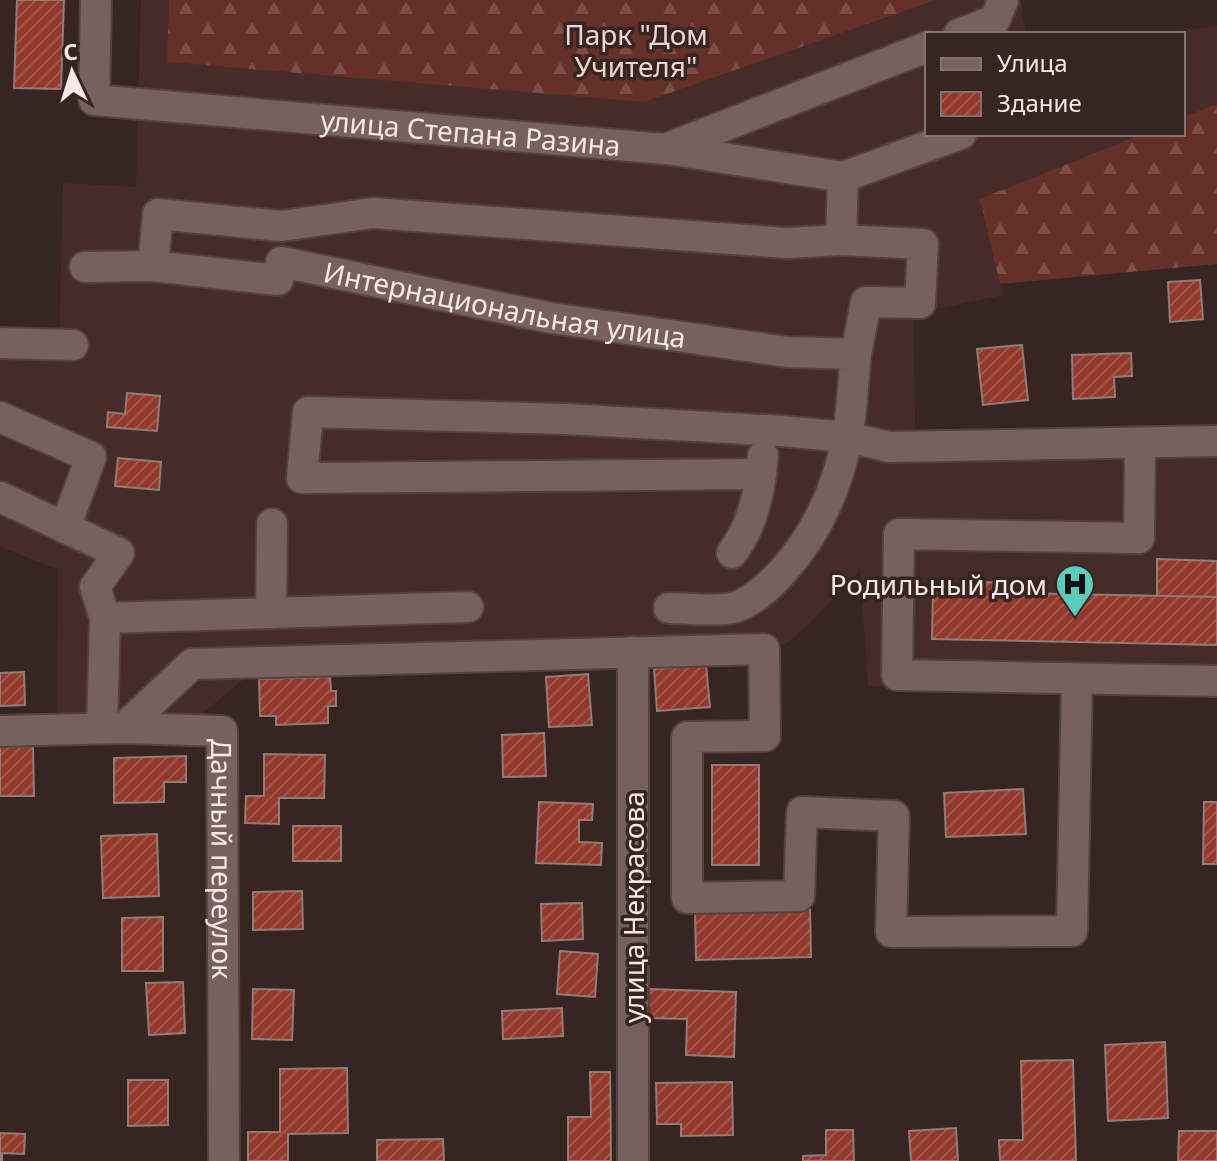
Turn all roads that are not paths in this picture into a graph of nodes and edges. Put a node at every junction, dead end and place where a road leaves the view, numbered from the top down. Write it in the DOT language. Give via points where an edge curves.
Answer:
graph roads {
  1 [pos="96,0"];
  2 [pos="1003,0"];
  3 [pos="964,32"];
  4 [pos="925,48"];
  5 [pos="956,136"];
  6 [pos="665,149"];
  7 [pos="843,177"];
  8 [pos="841,240"];
  9 [pos="153,266"];
  10 [pos="85,267"];
  11 [pos="0,343"];
  12 [pos="73,345"];
  13 [pos="856,354"];
  14 [pos="0,417"];
  15 [pos="765,430"];
  16 [pos="847,437"];
  17 [pos="1217,441"];
  18 [pos="1140,443"];
  19 [pos="761,474"];
  20 [pos="0,497"];
  21 [pos="272,524"];
  22 [pos="65,528"];
  23 [pos="732,553"];
  24 [pos="468,607"];
  25 [pos="669,608"];
  26 [pos="271,613"];
  27 [pos="105,618"];
  28 [pos="633,652"];
  29 [pos="1077,679"];
  30 [pos="1217,681"];
  31 [pos="113,728"];
  32 [pos="0,731"];
  33 [pos="224,1161"];
  34 [pos="633,1161"];
  1 -- 6 [label="street, улица Степана Разина" via="94,100"];
  2 -- 3 [label="street" via="995,20"];
  4 -- 6 [label="street, улица Степана Разина"];
  5 -- 7 [label="street"];
  6 -- 7 [label="street"];
  7 -- 8 [label="street"];
  8 -- 9 [label="street" via="787,243 373,213 281,226 158,214"];
  8 -- 13 [label="street" via="923,244 920,303 866,302"];
  9 -- 10 [label="street, Интернациональная улица"];
  9 -- 13 [label="street, Интернациональная улица" via="278,280 281,262 551,318 787,352"];
  11 -- 12 [label="street"];
  13 -- 16 [label="street"];
  14 -- 22 [label="street" via="91,457"];
  15 -- 16 [label="street"];
  15 -- 19 [label="street"];
  15 -- 19 [label="street" via="308,412 302,478"];
  16 -- 18 [label="street" via="889,447"];
  16 -- 25 [label="street" via="821,517 774,582 732,608"];
  17 -- 18 [label="street"];
  18 -- 29 [label="street" via="1139,538 899,534 897,675"];
  19 -- 23 [label="street" via="755,509"];
  20 -- 22 [label="street"];
  21 -- 26 [label="street"];
  22 -- 27 [label="street" via="119,553 95,587"];
  24 -- 26 [label="street"];
  26 -- 27 [label="street"];
  27 -- 31 [label="street"];
  28 -- 29 [label="street" via="764,649 765,736 687,737 687,898 799,896 802,812 894,816 891,932 1072,931"];
  28 -- 31 [label="street" via="192,664"];
  28 -- 34 [label="street, улица Некрасова"];
  29 -- 30 [label="street"];
  31 -- 32 [label="street, Дачный переулок"];
  31 -- 33 [label="street, Дачный переулок" via="222,731"];
}
